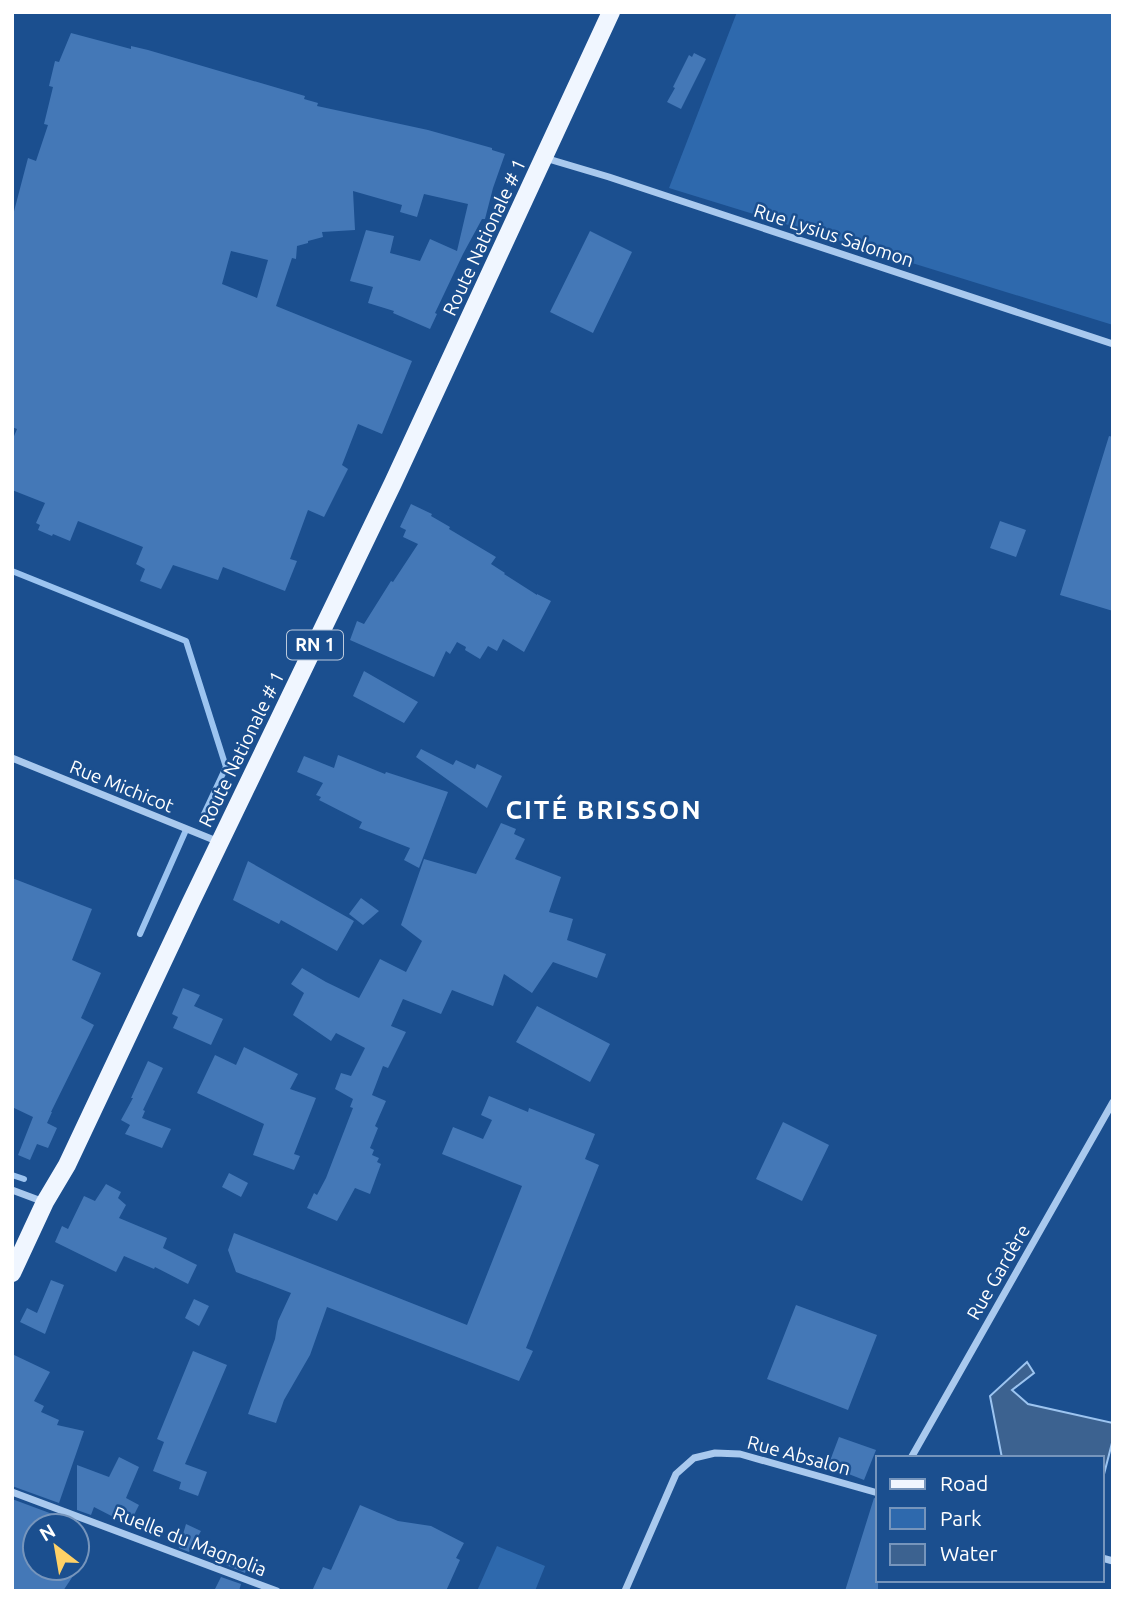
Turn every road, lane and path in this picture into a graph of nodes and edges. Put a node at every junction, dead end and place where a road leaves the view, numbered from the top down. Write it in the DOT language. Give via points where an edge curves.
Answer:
graph roads {
  1 [pos="611,12"];
  2 [pos="544,157"];
  3 [pos="1113,344"];
  4 [pos="12,758"];
  5 [pos="220,842"];
  6 [pos="1113,1102"];
  7 [pos="12,1190"];
  8 [pos="45,1202"];
  9 [pos="12,1273"];
  10 [pos="912,1456"];
  11 [pos="12,1492"];
  12 [pos="876,1492"];
  13 [pos="277,1591"];
  14 [pos="625,1591"];
  1 -- 2 [label="main road, Route Nationale # 1 / RN 1"];
  2 -- 3 [label="street, Rue Lysius Salomon"];
  2 -- 5 [label="main road, Route Nationale # 1 / RN 1"];
  4 -- 5 [label="street, Rue Michicot"];
  5 -- 8 [label="main road, Route Nationale # 1 / RN 1" via="67,1165"];
  6 -- 10 [label="street, Rue Gardère"];
  7 -- 8 [label="street"];
  8 -- 9 [label="main road, Route Nationale # 1 / RN 1"];
  11 -- 13 [label="street, Ruelle du Magnolia"];
  12 -- 14 [label="street, Rue Absalon" via="740,1454 694,1458 676,1474"];
}
